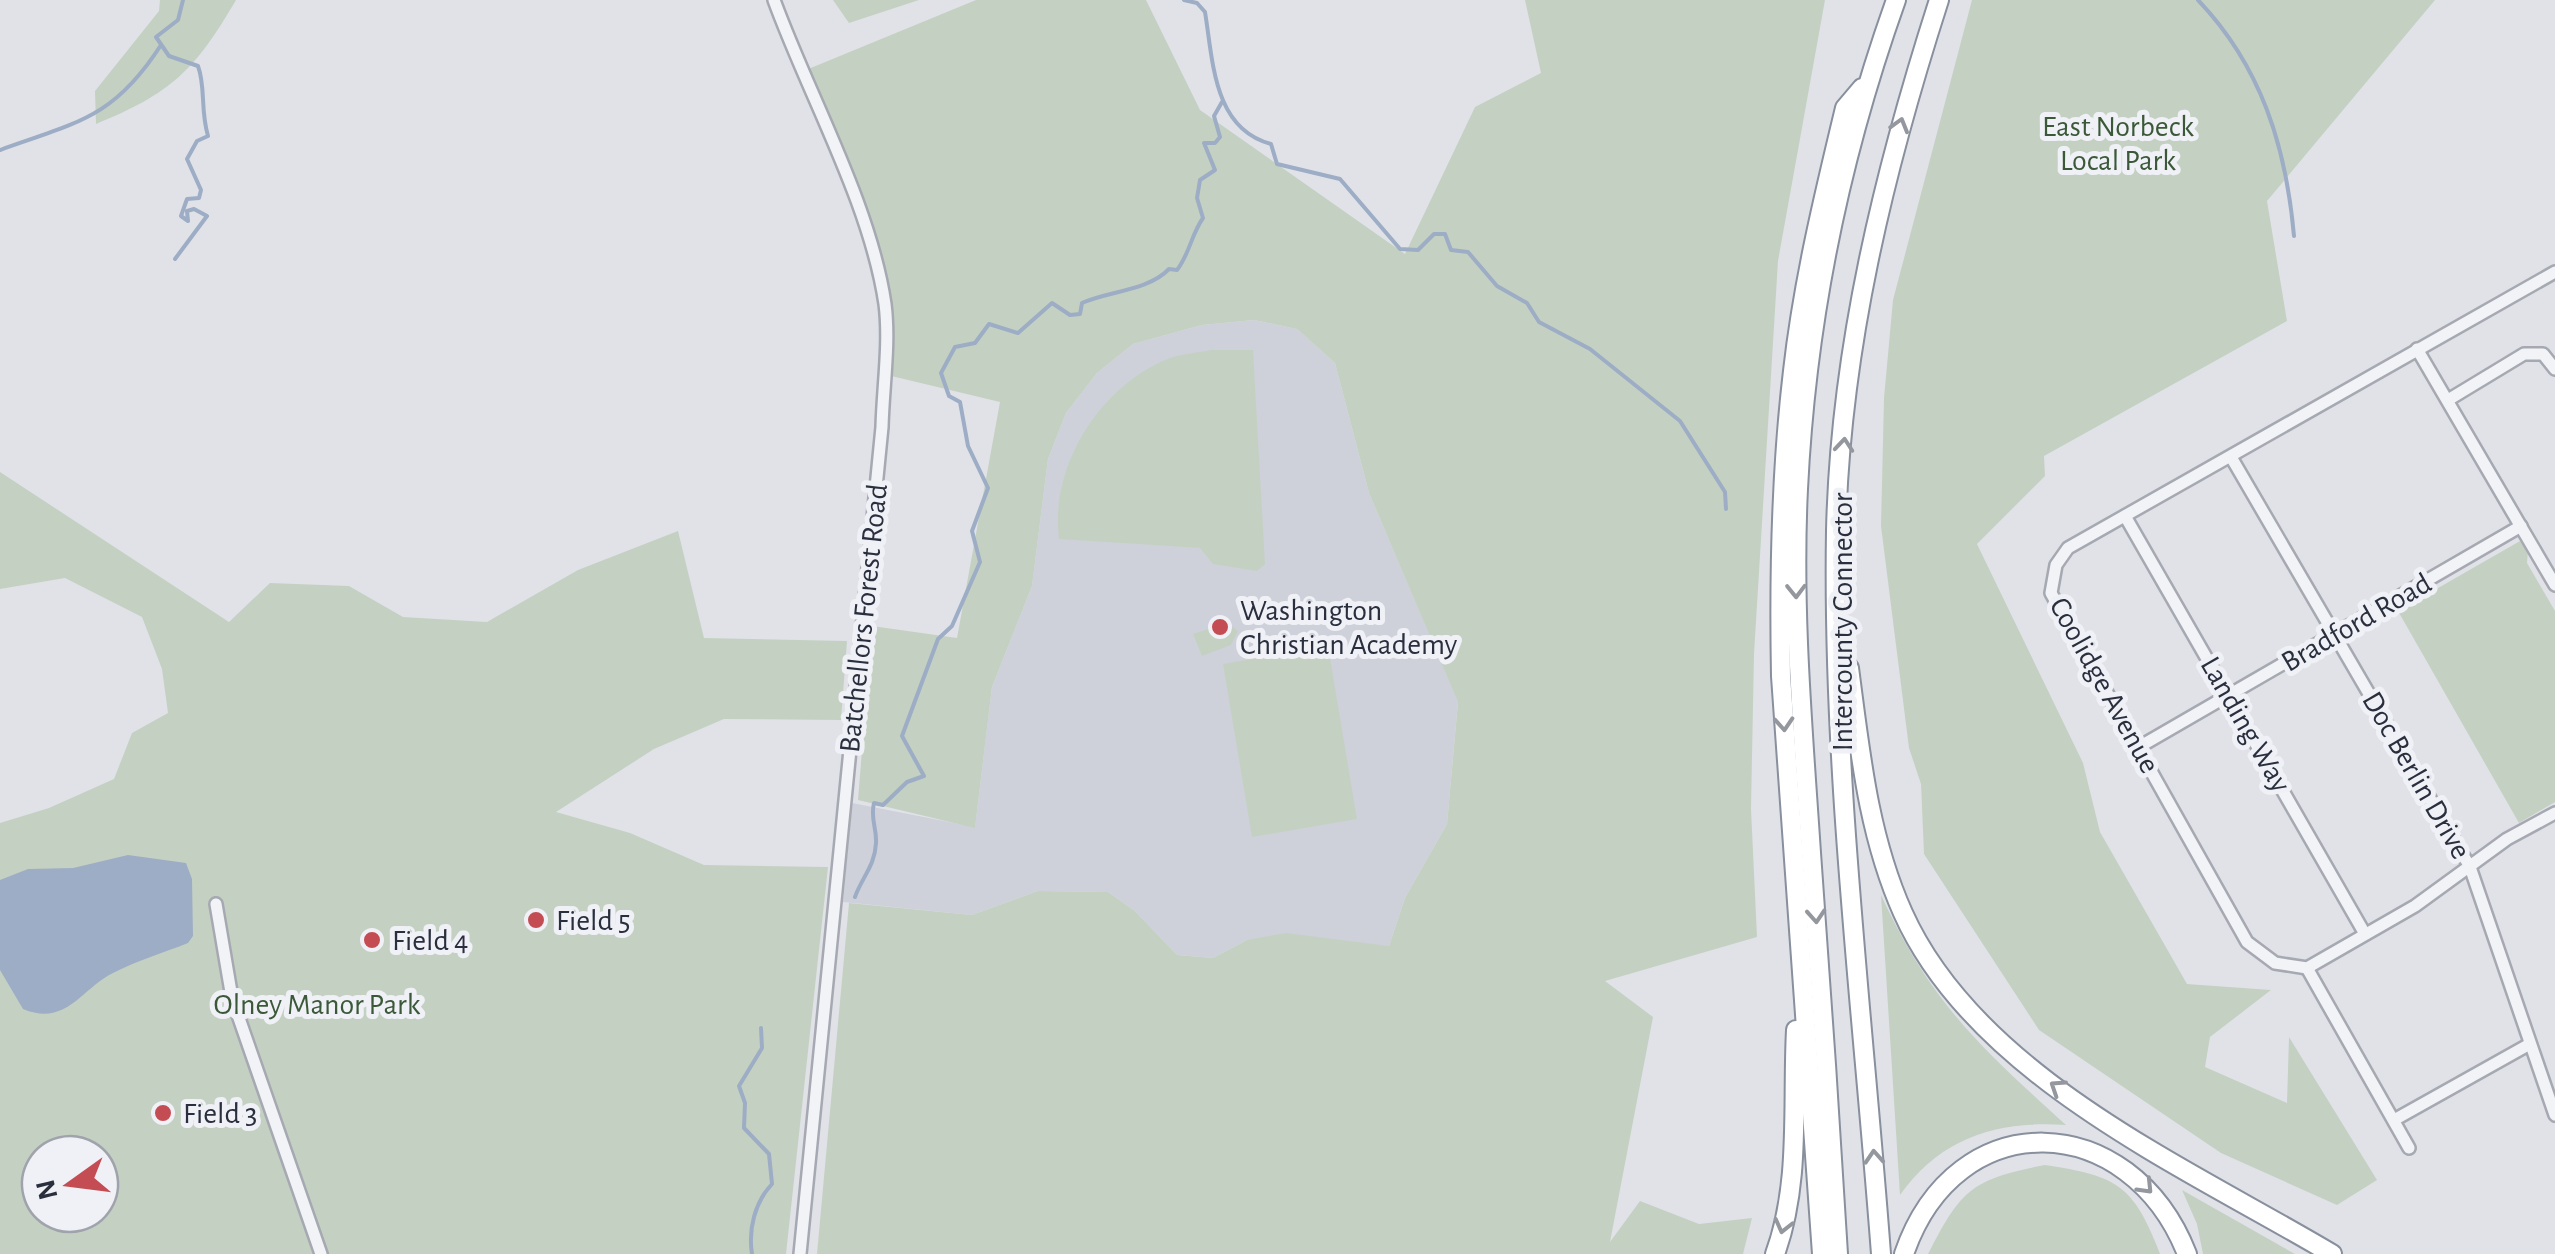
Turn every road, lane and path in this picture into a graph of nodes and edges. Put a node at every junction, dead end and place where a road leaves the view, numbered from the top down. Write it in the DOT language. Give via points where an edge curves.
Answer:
graph roads {
  1 [pos="774,0"];
  2 [pos="1896,0"];
  3 [pos="1940,0"];
  4 [pos="1867,80"];
  5 [pos="2555,272"];
  6 [pos="2417,349"];
  7 [pos="2555,369"];
  8 [pos="2448,400"];
  9 [pos="2230,457"];
  10 [pos="2125,516"];
  11 [pos="2521,526"];
  12 [pos="1837,577"];
  13 [pos="2555,585"];
  14 [pos="2335,633"];
  15 [pos="2230,697"];
  16 [pos="2139,747"];
  17 [pos="2555,813"];
  18 [pos="2470,868"];
  19 [pos="216,904"];
  20 [pos="2366,934"];
  21 [pos="1801,954"];
  22 [pos="2307,968"];
  23 [pos="2528,1044"];
  24 [pos="2555,1115"];
  25 [pos="2394,1120"];
  26 [pos="2409,1148"];
  27 [pos="321,1254"];
  28 [pos="800,1254"];
  29 [pos="1775,1254"];
  30 [pos="1822,1254"];
  31 [pos="1838,1254"];
  32 [pos="1881,1254"];
  33 [pos="1904,1254"];
  34 [pos="2188,1254"];
  35 [pos="2332,1254"];
  1 -- 28 [label="street, Batchellors Forest Road" via="852,194 886,310 882,427"];
  2 -- 4 [label="highway, Intercounty Connector"];
  12 -- 3 [label="highway, Intercounty Connector, one-way" via="1853,342 1889,165"];
  4 -- 21 [label="highway, one-way" via="1845,108 1817,223 1785,458 1781,676"];
  4 -- 31 [label="highway, Intercounty Connector, one-way" via="1827,252 1798,488 1800,690"];
  5 -- 6 [label="street, Coolidge Avenue"];
  6 -- 8 [label="street"];
  6 -- 9 [label="street, Coolidge Avenue"];
  7 -- 8 [label="street" via="2543,354 2524,354"];
  8 -- 11 [label="street"];
  9 -- 10 [label="street, Coolidge Avenue"];
  9 -- 14 [label="street, Doc Berlin Drive"];
  10 -- 15 [label="street, Landing Way"];
  10 -- 16 [label="street, Coolidge Avenue" via="2068,548 2056,565 2051,592"];
  11 -- 13 [label="street"];
  11 -- 14 [label="street, Bradford Road"];
  32 -- 12 [label="highway, Intercounty Connector, one-way" via="1840,740"];
  35 -- 12 [label="highway, one-way" via="2032,1071 1939,973 1904,914 1865,790"];
  14 -- 15 [label="street, Bradford Road"];
  14 -- 18 [label="street, Doc Berlin Drive"];
  15 -- 16 [label="street, Bradford Road"];
  15 -- 20 [label="street, Landing Way"];
  16 -- 22 [label="street, Coolidge Avenue" via="2247,942 2275,963"];
  17 -- 18 [label="street"];
  18 -- 20 [label="street"];
  18 -- 23 [label="street, Doc Berlin Drive"];
  19 -- 27 [label="street" via="232,998"];
  20 -- 22 [label="street"];
  21 -- 29 [label="highway, one-way" via="1793,1163"];
  21 -- 30 [label="highway"];
  22 -- 25 [label="street"];
  23 -- 24 [label="street, Doc Berlin Drive"];
  23 -- 25 [label="street"];
  25 -- 26 [label="street"];
  33 -- 34 [label="highway, one-way" via="1925,1206 1953,1177 1988,1153 2044,1144 2070,1145 2125,1167 2162,1204"];
}
